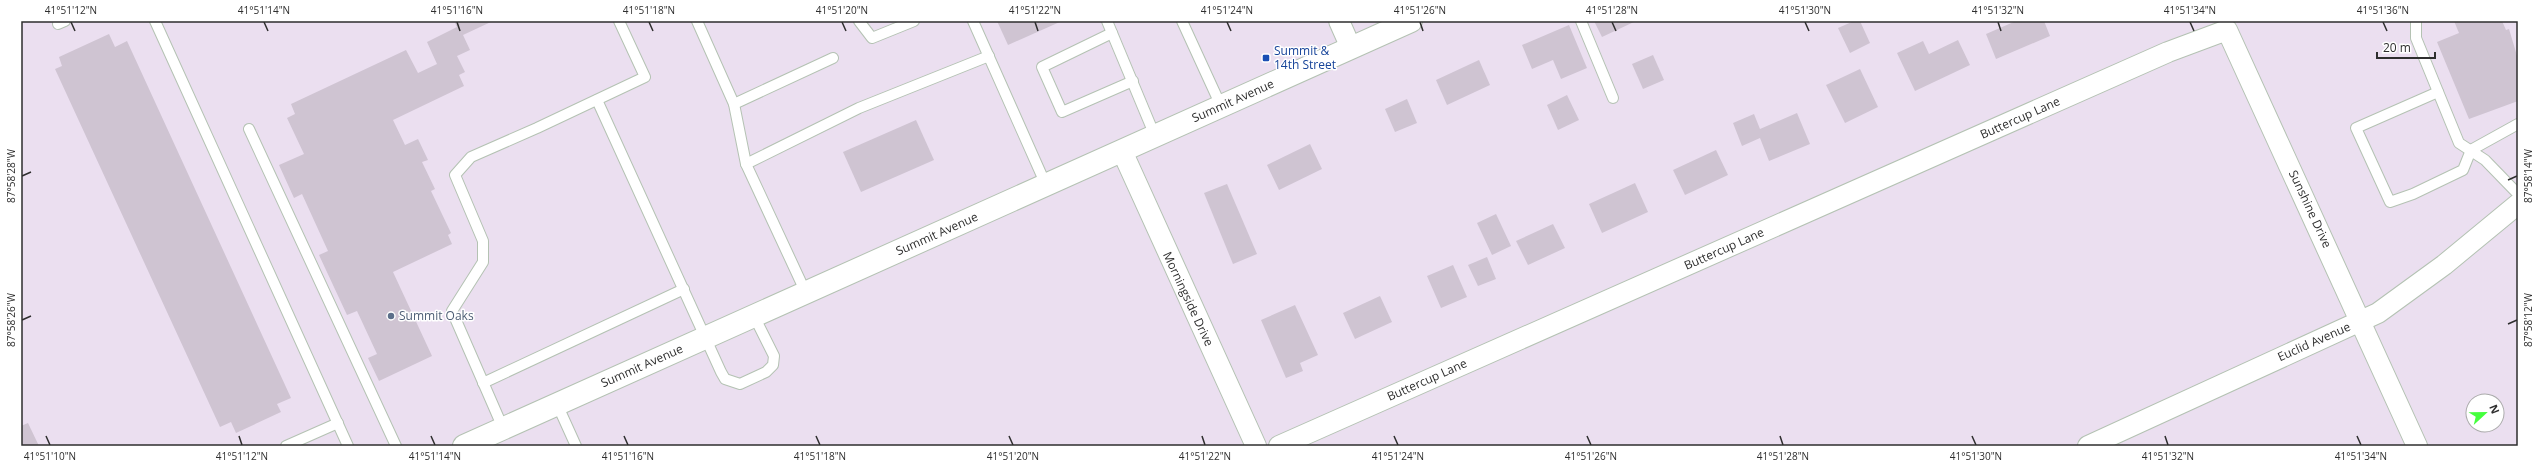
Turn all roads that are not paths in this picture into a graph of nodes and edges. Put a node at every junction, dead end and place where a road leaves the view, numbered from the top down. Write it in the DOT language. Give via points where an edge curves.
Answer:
graph roads {
  1 [pos="155,21"];
  2 [pos="619,21"];
  3 [pos="697,21"];
  4 [pos="859,21"];
  5 [pos="914,21"];
  6 [pos="973,21"];
  7 [pos="1107,21"];
  8 [pos="1182,21"];
  9 [pos="1339,21"];
  10 [pos="1411,21"];
  11 [pos="1581,21"];
  12 [pos="2416,21"];
  13 [pos="1112,33"];
  14 [pos="1351,48"];
  15 [pos="2168,52"];
  16 [pos="989,56"];
  17 [pos="833,58"];
  18 [pos="1133,81"];
  19 [pos="2438,92"];
  20 [pos="1613,98"];
  21 [pos="597,100"];
  22 [pos="734,104"];
  23 [pos="1221,106"];
  24 [pos="2518,124"];
  25 [pos="249,129"];
  26 [pos="1155,136"];
  27 [pos="2471,150"];
  28 [pos="1122,151"];
  29 [pos="746,164"];
  30 [pos="1046,185"];
  31 [pos="2518,203"];
  32 [pos="684,290"];
  33 [pos="806,293"];
  34 [pos="754,316"];
  35 [pos="2362,322"];
  36 [pos="705,338"];
  37 [pos="484,383"];
  38 [pos="556,404"];
  39 [pos="338,422"];
  40 [pos="503,428"];
  41 [pos="286,446"];
  42 [pos="348,446"];
  43 [pos="396,446"];
  44 [pos="464,446"];
  45 [pos="576,446"];
  46 [pos="1256,446"];
  47 [pos="1280,446"];
  48 [pos="2088,446"];
  49 [pos="2418,446"];
  1 -- 39 [label="lane"];
  2 -- 21 [label="lane" via="645,77"];
  3 -- 22 [label="lane"];
  4 -- 5 [label="lane" via="872,38"];
  6 -- 16 [label="lane"];
  7 -- 13 [label="lane"];
  8 -- 23 [label="lane"];
  9 -- 14 [label="street"];
  10 -- 14 [label="main road, Summit Avenue"];
  11 -- 20 [label="lane"];
  12 -- 19 [label="lane" via="2416,38"];
  13 -- 18 [label="lane"];
  13 -- 18 [label="lane" via="1042,67 1062,112"];
  14 -- 23 [label="main road, Summit Avenue"];
  15 -- 35 [label="street, Sunshine Drive" via="2227,30"];
  15 -- 47 [label="street, Buttercup Lane"];
  16 -- 29 [label="lane" via="859,108"];
  16 -- 30 [label="lane"];
  17 -- 22 [label="lane"];
  18 -- 26 [label="lane"];
  19 -- 27 [label="lane" via="2459,143"];
  19 -- 27 [label="lane" via="2356,128 2390,202 2463,170"];
  21 -- 32 [label="lane"];
  21 -- 37 [label="lane" via="470,157 454,175 483,241 483,262 452,311"];
  22 -- 29 [label="lane"];
  23 -- 26 [label="main road, Summit Avenue"];
  24 -- 27 [label="lane"];
  25 -- 43 [label="lane"];
  26 -- 28 [label="main road, Summit Avenue"];
  27 -- 31 [label="lane" via="2485,160"];
  28 -- 30 [label="main road, Summit Avenue"];
  28 -- 46 [label="street, Morningside Drive"];
  29 -- 33 [label="lane"];
  30 -- 33 [label="main road, Summit Avenue"];
  31 -- 35 [label="street, Euclid Avenue" via="2438,269"];
  32 -- 36 [label="lane"];
  32 -- 37 [label="lane"];
  33 -- 34 [label="main road, Summit Avenue"];
  34 -- 36 [label="main road, Summit Avenue"];
  34 -- 36 [label="lane" via="774,365 766,372 740,384 725,378"];
  35 -- 48 [label="street, Euclid Avenue" via="2317,340"];
  35 -- 49 [label="street, Sunshine Drive"];
  36 -- 38 [label="main road, Summit Avenue"];
  37 -- 40 [label="lane"];
  38 -- 40 [label="main road, Summit Avenue"];
  38 -- 45 [label="lane"];
  39 -- 41 [label="lane"];
  39 -- 42 [label="lane"];
  40 -- 44 [label="main road, Summit Avenue"];
}
